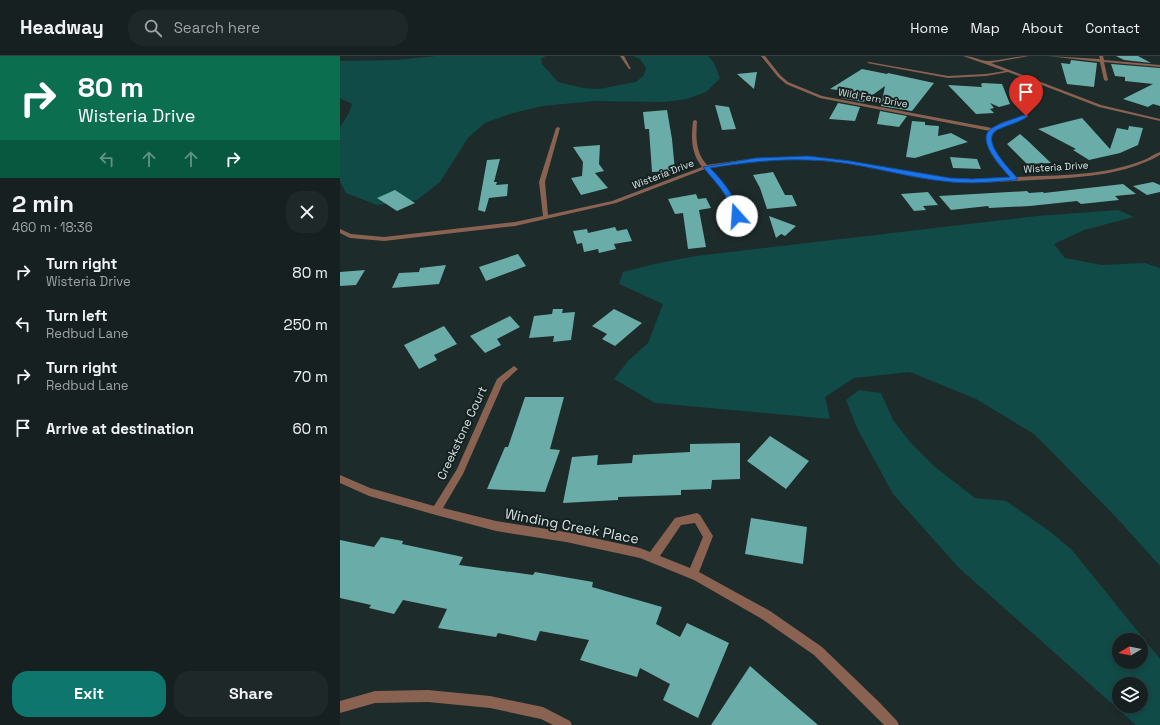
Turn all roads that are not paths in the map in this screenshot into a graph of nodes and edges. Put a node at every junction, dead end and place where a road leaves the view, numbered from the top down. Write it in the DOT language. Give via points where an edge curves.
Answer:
graph roads {
  1 [pos="622,56"];
  2 [pos="763,56"];
  3 [pos="965,56"];
  4 [pos="1027,56"];
  5 [pos="1050,56"];
  6 [pos="1102,58"];
  7 [pos="987,62"];
  8 [pos="869,63"];
  9 [pos="1160,66"];
  10 [pos="630,68"];
  11 [pos="1008,71"];
  12 [pos="1106,80"];
  13 [pos="1026,116"];
  14 [pos="1160,120"];
  15 [pos="694,121"];
  16 [pos="558,128"];
  17 [pos="993,130"];
  18 [pos="1159,155"];
  19 [pos="706,167"];
  20 [pos="1015,179"];
  21 [pos="737,216"];
  22 [pos="546,218"];
  23 [pos="340,231"];
  24 [pos="514,369"];
  25 [pos="340,479"];
  26 [pos="436,511"];
  27 [pos="652,558"];
  28 [pos="693,575"];
  29 [pos="340,707"];
  30 [pos="566,725"];
  31 [pos="893,725"];
  1 -- 10 [label="street"];
  2 -- 17 [label="street, Wild Fern Drive" via="787,83 821,97"];
  3 -- 7 [label="street"];
  4 -- 7 [label="street"];
  5 -- 6 [label="street"];
  6 -- 9 [label="street"];
  6 -- 12 [label="street"];
  7 -- 11 [label="street"];
  8 -- 11 [label="street" via="948,76"];
  11 -- 14 [label="street" via="1100,106"];
  13 -- 17 [label="street"];
  15 -- 19 [label="street" via="696,154"];
  16 -- 22 [label="street" via="542,182"];
  17 -- 20 [label="street" via="989,136 990,145 996,158"];
  18 -- 20 [label="street, Wisteria Drive" via="1106,172"];
  19 -- 20 [label="street, Wisteria Drive" via="756,159 808,158 950,180"];
  19 -- 21 [label="street" via="732,199"];
  19 -- 22 [label="street, Wisteria Drive" via="614,202"];
  22 -- 23 [label="street, Wisteria Drive" via="488,228 384,239 350,236"];
  24 -- 26 [label="street, Creekstone Court" via="500,381 460,471"];
  25 -- 26 [label="street, Winding Creek Place" via="369,492"];
  26 -- 27 [label="street, Winding Creek Place" via="496,526 566,537 640,553"];
  27 -- 28 [label="street, Winding Creek Place"];
  27 -- 28 [label="street" via="678,520 697,518 708,536"];
  28 -- 31 [label="street, Winding Creek Place" via="766,615 818,651"];
  29 -- 30 [label="street" via="375,697 428,696 490,702 543,713"];
}
